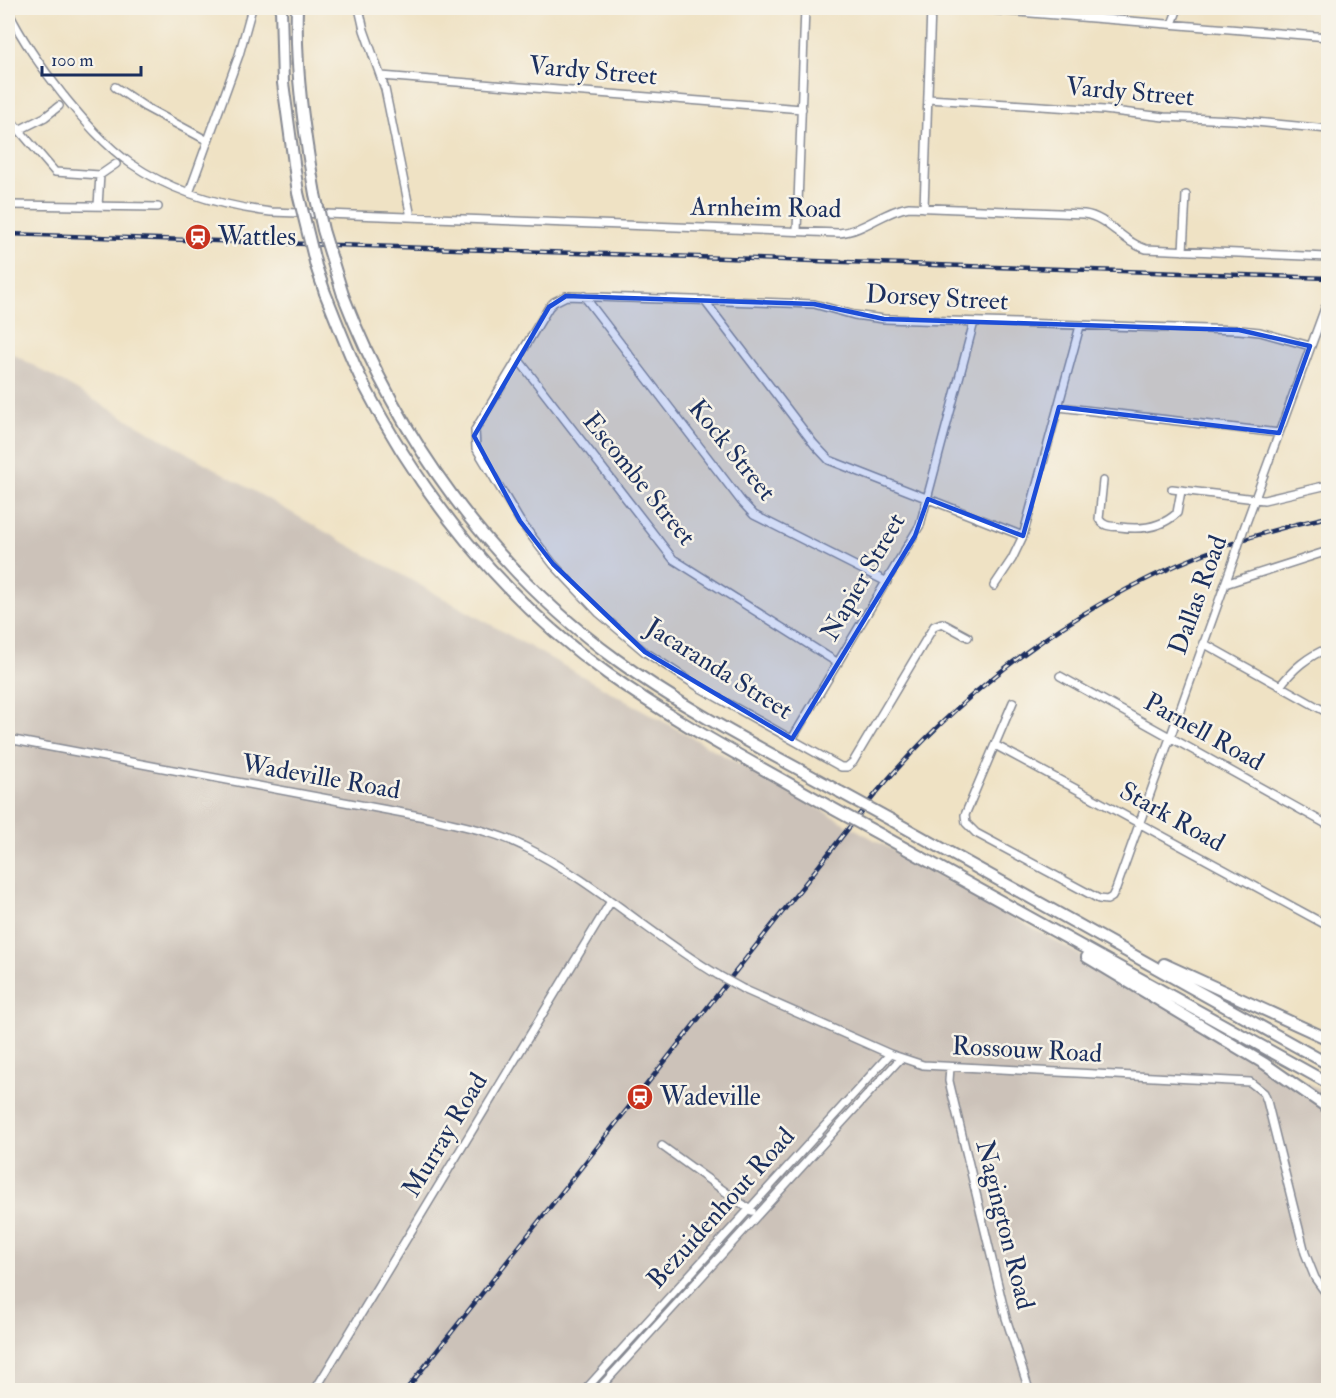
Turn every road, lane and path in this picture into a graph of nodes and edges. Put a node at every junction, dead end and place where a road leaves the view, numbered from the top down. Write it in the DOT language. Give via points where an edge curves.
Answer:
graph roads {
  1 [pos="252,8"];
  2 [pos="281,8"];
  3 [pos="297,8"];
  4 [pos="359,8"];
  5 [pos="805,8"];
  6 [pos="931,8"];
  7 [pos="968,8"];
  8 [pos="1178,8"];
  9 [pos="1002,9"];
  10 [pos="8,11"];
  11 [pos="1172,24"];
  12 [pos="1329,37"];
  13 [pos="381,76"];
  14 [pos="115,87"];
  15 [pos="928,99"];
  16 [pos="59,106"];
  17 [pos="802,109"];
  18 [pos="8,117"];
  19 [pos="1329,129"];
  20 [pos="19,130"];
  21 [pos="208,141"];
  22 [pos="116,164"];
  23 [pos="100,175"];
  24 [pos="189,193"];
  25 [pos="1186,195"];
  26 [pos="8,205"];
  27 [pos="98,206"];
  28 [pos="158,207"];
  29 [pos="924,208"];
  30 [pos="411,217"];
  31 [pos="797,231"];
  32 [pos="1183,251"];
  33 [pos="1329,257"];
  34 [pos="584,296"];
  35 [pos="704,300"];
  36 [pos="1329,304"];
  37 [pos="974,322"];
  38 [pos="1080,326"];
  39 [pos="1310,346"];
  40 [pos="518,359"];
  41 [pos="1059,407"];
  42 [pos="1280,433"];
  43 [pos="1103,481"];
  44 [pos="1329,485"];
  45 [pos="1172,489"];
  46 [pos="1181,490"];
  47 [pos="928,499"];
  48 [pos="1256,499"];
  49 [pos="1023,536"];
  50 [pos="1329,551"];
  51 [pos="887,582"];
  52 [pos="1225,584"];
  53 [pos="994,586"];
  54 [pos="968,637"];
  55 [pos="1203,643"];
  56 [pos="1329,648"];
  57 [pos="838,663"];
  58 [pos="1060,676"];
  59 [pos="1280,686"];
  60 [pos="1013,702"];
  61 [pos="1329,713"];
  62 [pos="1170,737"];
  63 [pos="8,739"];
  64 [pos="792,739"];
  65 [pos="995,745"];
  66 [pos="1139,822"];
  67 [pos="1329,825"];
  68 [pos="611,901"];
  69 [pos="1009,906"];
  70 [pos="1329,926"];
  71 [pos="1130,952"];
  72 [pos="1329,1039"];
  73 [pos="890,1054"];
  74 [pos="900,1058"];
  75 [pos="1329,1064"];
  76 [pos="950,1068"];
  77 [pos="1329,1083"];
  78 [pos="1329,1108"];
  79 [pos="822,1128"];
  80 [pos="830,1134"];
  81 [pos="662,1146"];
  82 [pos="748,1209"];
  83 [pos="756,1215"];
  84 [pos="699,1264"];
  85 [pos="706,1271"];
  86 [pos="1329,1296"];
  87 [pos="601,1373"];
  88 [pos="608,1380"];
  89 [pos="315,1390"];
  90 [pos="585,1390"];
  91 [pos="598,1390"];
  92 [pos="1029,1390"];
  1 -- 21 [label="street"];
  2 -- 69 [label="highway, bridge" via="283,83 298,193 325,293 361,379 386,426 465,540 525,605 580,653 644,699"];
  3 -- 71 [label="highway, bridge" via="305,137 323,230 343,295 399,416 475,526 536,592 576,628 655,686"];
  4 -- 13 [label="street"];
  5 -- 17 [label="street"];
  6 -- 15 [label="street"];
  7 -- 9 [label="street"];
  8 -- 11 [label="street"];
  9 -- 11 [label="street"];
  10 -- 24 [label="street, Arnheim Road" via="37,62 96,134 130,163"];
  11 -- 12 [label="street"];
  13 -- 17 [label="street, Vardy Street"];
  13 -- 30 [label="street"];
  14 -- 21 [label="street"];
  15 -- 19 [label="street, Vardy Street"];
  15 -- 29 [label="street"];
  16 -- 20 [label="street"];
  17 -- 31 [label="street"];
  18 -- 20 [label="street"];
  20 -- 23 [label="street" via="55,172"];
  21 -- 24 [label="street"];
  22 -- 23 [label="street"];
  23 -- 27 [label="street"];
  24 -- 30 [label="street, Arnheim Road" via="271,212"];
  25 -- 32 [label="street"];
  26 -- 27 [label="street"];
  27 -- 28 [label="street"];
  29 -- 31 [label="street, Arnheim Road" via="901,208 848,232"];
  29 -- 32 [label="street, Arnheim Road" via="1090,214 1139,247"];
  30 -- 31 [label="street, Arnheim Road"];
  32 -- 33 [label="street, Arnheim Road"];
  34 -- 35 [label="street, Dorsey Street"];
  34 -- 40 [label="street, Dorsey Street" via="560,298 549,307"];
  34 -- 51 [label="street, Kock Street" via="754,515"];
  35 -- 37 [label="street, Dorsey Street" via="814,304 884,319"];
  35 -- 47 [label="street" via="825,456"];
  36 -- 39 [label="street, Dallas Road"];
  37 -- 38 [label="street, Dorsey Street"];
  37 -- 47 [label="street, Napier Street"];
  38 -- 39 [label="street, Dorsey Street" via="1250,330"];
  38 -- 41 [label="street"];
  39 -- 42 [label="street, Dallas Road"];
  40 -- 57 [label="street, Escombe Street" via="673,559"];
  40 -- 64 [label="street, Jacaranda Street" via="474,436 480,455 520,521 599,613 645,652"];
  41 -- 42 [label="street"];
  41 -- 49 [label="street"];
  42 -- 48 [label="street, Dallas Road"];
  43 -- 46 [label="street" via="1099,519 1108,526 1140,529 1164,522 1177,513"];
  44 -- 48 [label="street"];
  45 -- 46 [label="street"];
  46 -- 48 [label="street"];
  47 -- 49 [label="street"];
  47 -- 51 [label="street, Napier Street" via="918,530"];
  48 -- 52 [label="street, Dallas Road, bridge"];
  49 -- 53 [label="street"];
  50 -- 52 [label="street"];
  51 -- 57 [label="street, Napier Street"];
  52 -- 55 [label="street, Dallas Road"];
  54 -- 64 [label="street, Jacaranda Street" via="942,623 934,626 847,767"];
  55 -- 59 [label="street"];
  55 -- 62 [label="street, Dallas Road"];
  56 -- 59 [label="street" via="1299,664"];
  57 -- 64 [label="street, Napier Street"];
  58 -- 62 [label="street, Parnell Road"];
  59 -- 61 [label="street"];
  60 -- 65 [label="street"];
  62 -- 66 [label="street, Dallas Road"];
  62 -- 67 [label="street, Parnell Road"];
  63 -- 68 [label="street, Wadeville Road" via="492,833 550,861"];
  65 -- 66 [label="street, Stark Road"];
  65 -- 66 [label="street, Dallas Road" via="965,815 966,823 976,833 1099,899 1112,897"];
  66 -- 70 [label="street, Stark Road"];
  68 -- 73 [label="street, Rossouw Road, bridge" via="687,957 743,989"];
  68 -- 89 [label="street, Murray Road"];
  69 -- 77 [label="highway"];
  69 -- 78 [label="highway" via="1265,1064"];
  71 -- 72 [label="highway"];
  71 -- 75 [label="highway"];
  73 -- 74 [label="street, Rossouw Road"];
  73 -- 79 [label="street, Bezuidenhout Road"];
  74 -- 76 [label="street, Rossouw Road"];
  74 -- 80 [label="street, Bezuidenhout Road"];
  76 -- 86 [label="street, Rossouw Road" via="1251,1082 1267,1101 1305,1254 1315,1278"];
  76 -- 92 [label="street, Nagington Road" via="949,1081 1006,1318"];
  79 -- 80 [label="street"];
  79 -- 82 [label="street, Bezuidenhout Road"];
  80 -- 83 [label="street, Bezuidenhout Road"];
  81 -- 82 [label="street"];
  82 -- 83 [label="street"];
  82 -- 84 [label="street, Bezuidenhout Road"];
  83 -- 85 [label="street, Bezuidenhout Road"];
  84 -- 85 [label="street"];
  84 -- 87 [label="street, Bezuidenhout Road"];
  85 -- 88 [label="street, Bezuidenhout Road"];
  87 -- 88 [label="street"];
  87 -- 90 [label="street, Bezuidenhout Road"];
  88 -- 91 [label="street, Bezuidenhout Road"];
}
